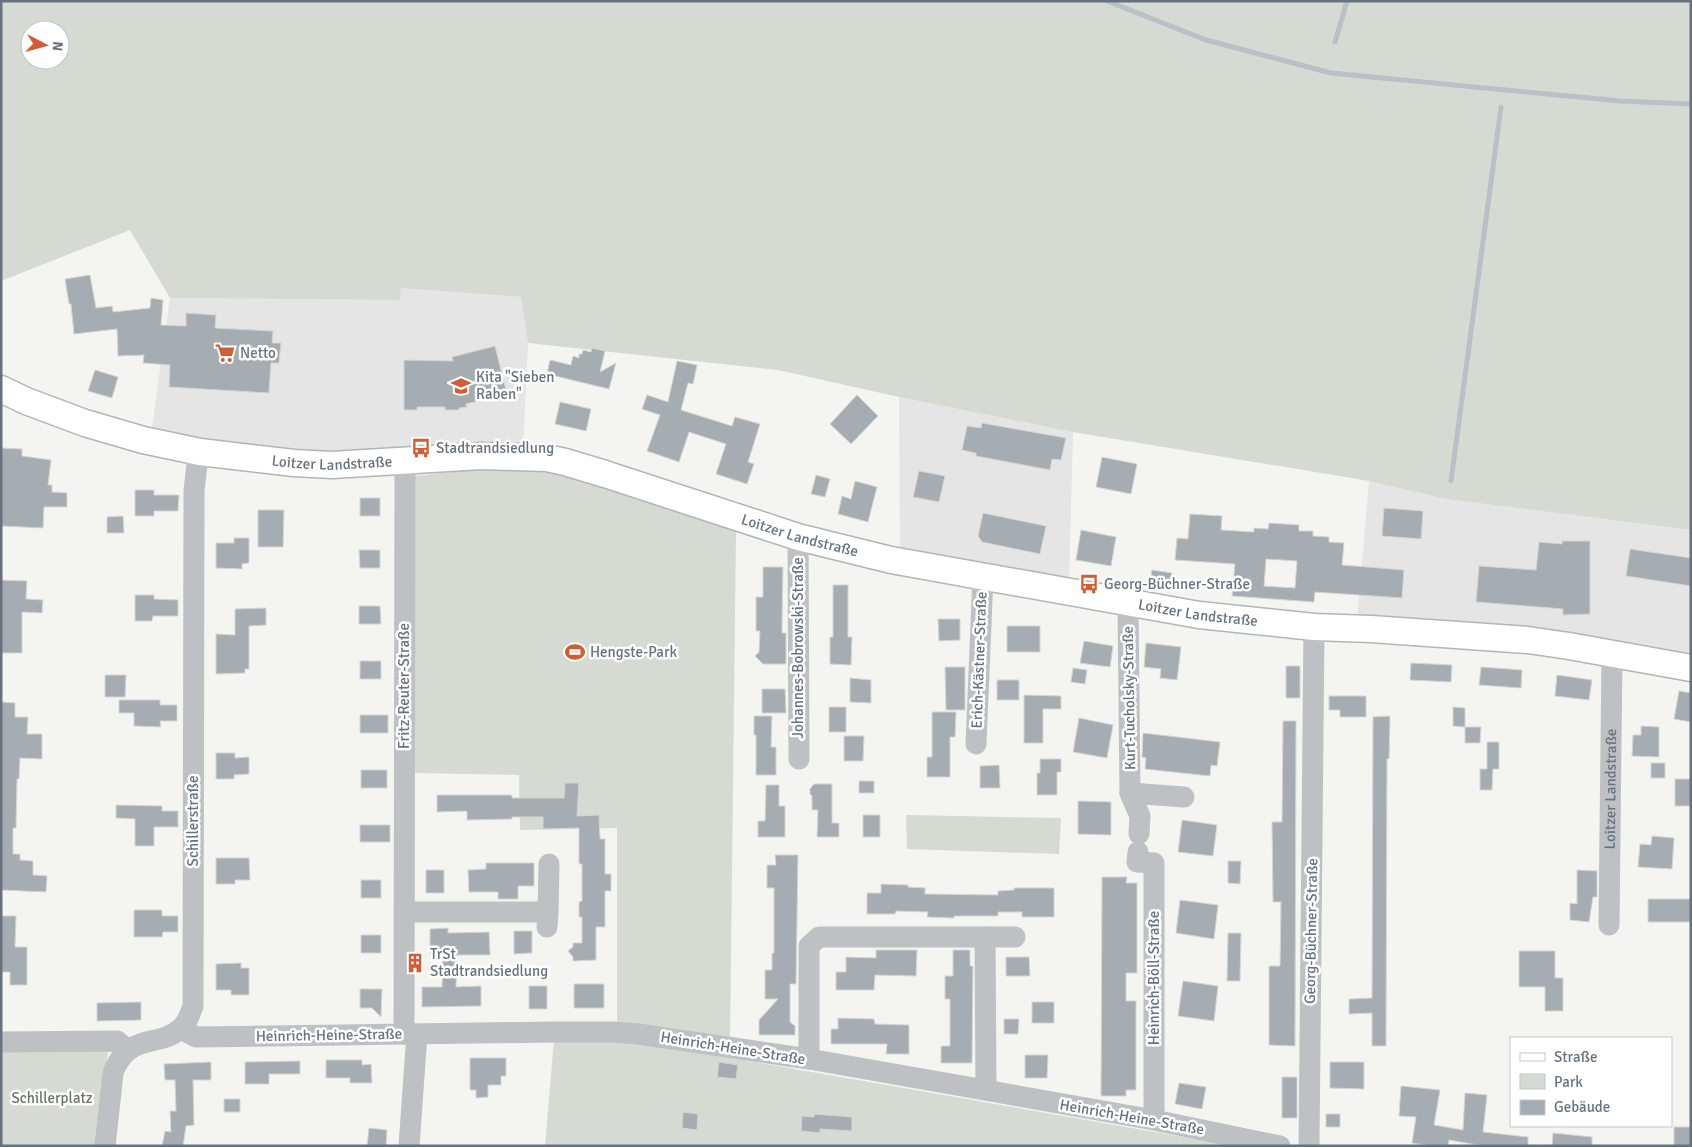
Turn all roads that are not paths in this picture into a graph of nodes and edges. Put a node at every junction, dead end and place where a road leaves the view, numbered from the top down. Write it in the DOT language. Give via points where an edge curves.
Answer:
graph roads {
  1 [pos="1,389"];
  2 [pos="200,452"];
  3 [pos="405,460"];
  4 [pos="798,537"];
  5 [pos="983,576"];
  6 [pos="1128,603"];
  7 [pos="1314,627"];
  8 [pos="1612,654"];
  9 [pos="1691,668"];
  10 [pos="976,744"];
  11 [pos="799,759"];
  12 [pos="1130,793"];
  13 [pos="1184,797"];
  14 [pos="1138,843"];
  15 [pos="549,864"];
  16 [pos="404,912"];
  17 [pos="1609,925"];
  18 [pos="1015,936"];
  19 [pos="985,937"];
  20 [pos="181,1029"];
  21 [pos="411,1034"];
  22 [pos="1,1042"];
  23 [pos="128,1050"];
  24 [pos="809,1059"];
  25 [pos="986,1090"];
  26 [pos="1154,1120"];
  27 [pos="105,1146"];
  28 [pos="409,1146"];
  29 [pos="1280,1146"];
  30 [pos="1309,1146"];
  1 -- 2 [label="main road, Loitzer Landstraße" via="85,423"];
  2 -- 3 [label="main road, Loitzer Landstraße" via="332,465"];
  2 -- 20 [label="street, Schillerstraße" via="194,490 193,1006"];
  3 -- 4 [label="main road, Loitzer Landstraße" via="480,456 556,460"];
  3 -- 16 [label="street, Fritz-Reuter-Straße"];
  4 -- 5 [label="main road, Loitzer Landstraße" via="892,560"];
  4 -- 11 [label="street, Johannes-Bobrowski-Straße"];
  5 -- 6 [label="main road, Loitzer Landstraße"];
  5 -- 10 [label="street, Erich-Kästner-Straße"];
  6 -- 7 [label="main road, Loitzer Landstraße"];
  6 -- 12 [label="street, Kurt-Tucholsky-Straße"];
  7 -- 8 [label="main road, Loitzer Landstraße" via="1528,640"];
  7 -- 30 [label="street, Georg-Büchner-Straße"];
  8 -- 9 [label="main road, Loitzer Landstraße"];
  8 -- 17 [label="street, Loitzer Landstraße"];
  12 -- 13 [label="street"];
  12 -- 14 [label="street, Kurt-Tucholsky-Straße" via="1140,816"];
  14 -- 26 [label="street, Heinrich-Böll-Straße" via="1137,862 1154,863"];
  15 -- 16 [label="street" via="547,919"];
  16 -- 21 [label="street, Fritz-Reuter-Straße"];
  18 -- 19 [label="street"];
  19 -- 24 [label="street" via="819,937 809,946"];
  19 -- 25 [label="street"];
  20 -- 21 [label="street, Heinrich-Heine-Straße" via="196,1037"];
  20 -- 23 [label="street"];
  21 -- 24 [label="street, Heinrich-Heine-Straße" via="621,1032"];
  21 -- 28 [label="street, Fritz-Reuter-Straße"];
  22 -- 23 [label="street" via="117,1041"];
  23 -- 27 [label="street" via="114,1071"];
  24 -- 25 [label="street, Heinrich-Heine-Straße"];
  25 -- 26 [label="street, Heinrich-Heine-Straße"];
  26 -- 29 [label="street, Heinrich-Heine-Straße"];
}
